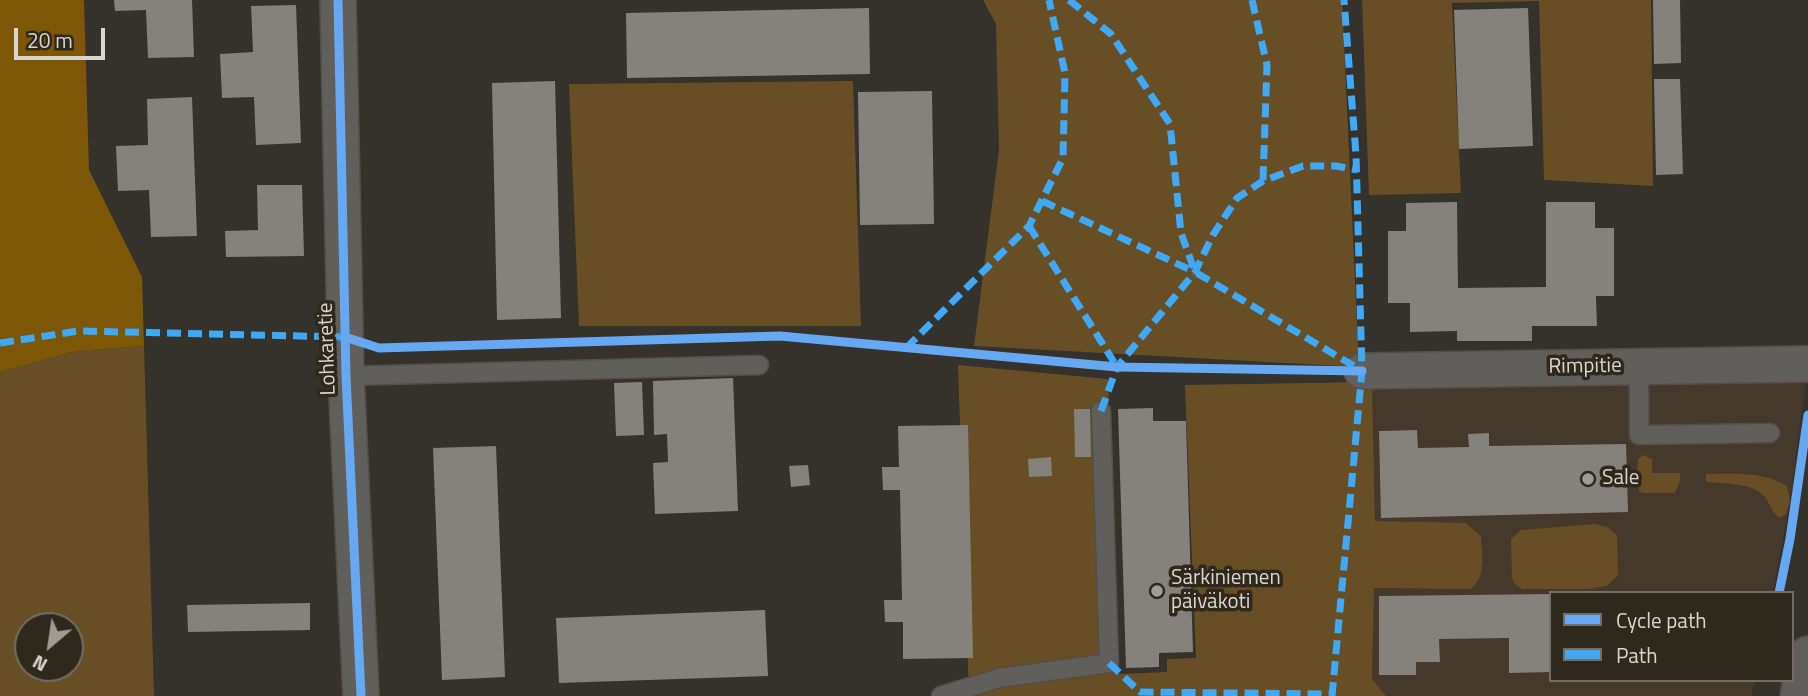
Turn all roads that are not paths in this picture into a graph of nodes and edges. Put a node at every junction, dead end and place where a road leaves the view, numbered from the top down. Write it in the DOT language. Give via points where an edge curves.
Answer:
graph roads {
  1 [pos="338,0"];
  2 [pos="1808,364"];
  3 [pos="760,365"];
  4 [pos="1639,366"];
  5 [pos="1362,371"];
  6 [pos="346,376"];
  7 [pos="1101,411"];
  8 [pos="1770,433"];
  9 [pos="1808,656"];
  10 [pos="361,696"];
  11 [pos="941,696"];
  12 [pos="1800,696"];
  1 -- 6 [label="street, Lohkaretie"];
  2 -- 4 [label="street, Rimpitie"];
  3 -- 6 [label="lane"];
  4 -- 5 [label="street, Rimpitie"];
  4 -- 8 [label="lane" via="1639,435"];
  6 -- 10 [label="street, Lohkaretie"];
  7 -- 11 [label="lane" via="1109,663 999,678"];
  9 -- 12 [label="street"];
}
